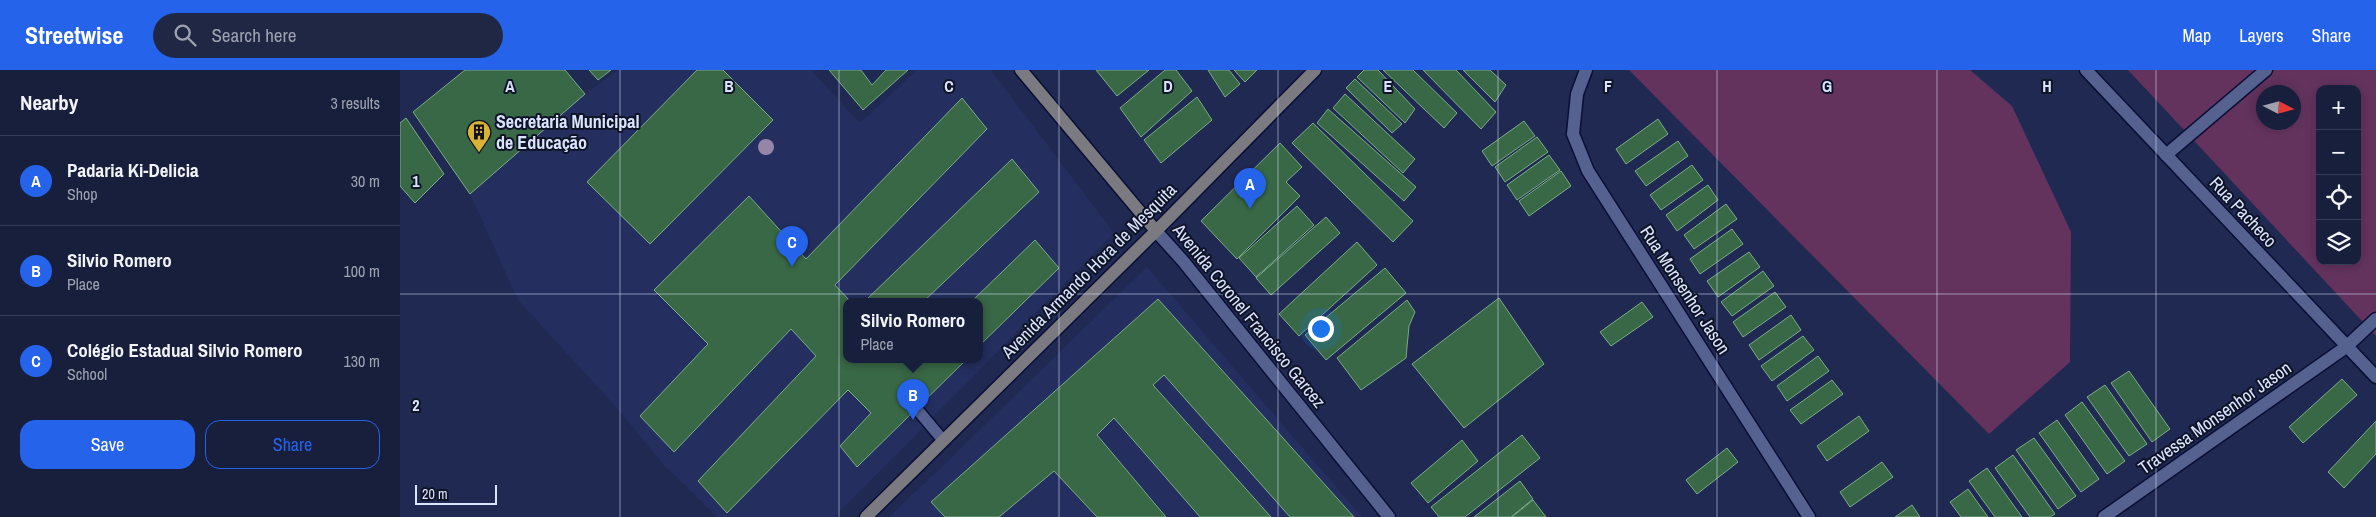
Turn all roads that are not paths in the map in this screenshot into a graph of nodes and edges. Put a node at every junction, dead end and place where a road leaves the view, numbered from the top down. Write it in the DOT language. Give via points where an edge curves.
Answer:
graph roads {
  1 [pos="1021,70"];
  2 [pos="1314,70"];
  3 [pos="1586,70"];
  4 [pos="2086,70"];
  5 [pos="2266,70"];
  6 [pos="2166,155"];
  7 [pos="1156,231"];
  8 [pos="2376,319"];
  9 [pos="2346,347"];
  10 [pos="2376,377"];
  11 [pos="916,408"];
  12 [pos="942,439"];
  13 [pos="866,517"];
  14 [pos="1389,517"];
  15 [pos="1809,517"];
  16 [pos="2104,517"];
  1 -- 7 [label="main road, Avenida Coronel Francisco Garcez"];
  2 -- 7 [label="main road, Avenida Armando Hora de Mesquita"];
  3 -- 15 [label="street, Rua Monsenhor Jason" via="1577,94 1574,134 1588,171"];
  4 -- 6 [label="street, Rua Pacheco"];
  5 -- 6 [label="street"];
  6 -- 9 [label="street, Rua Pacheco"];
  7 -- 12 [label="main road, Avenida Armando Hora de Mesquita"];
  7 -- 14 [label="street, Avenida Coronel Francisco Garcez"];
  8 -- 9 [label="street, Travessa Monsenhor Jason"];
  9 -- 10 [label="street, Rua Pacheco"];
  9 -- 16 [label="street, Travessa Monsenhor Jason"];
  11 -- 12 [label="lane"];
  12 -- 13 [label="main road, Avenida Armando Hora de Mesquita"];
}
